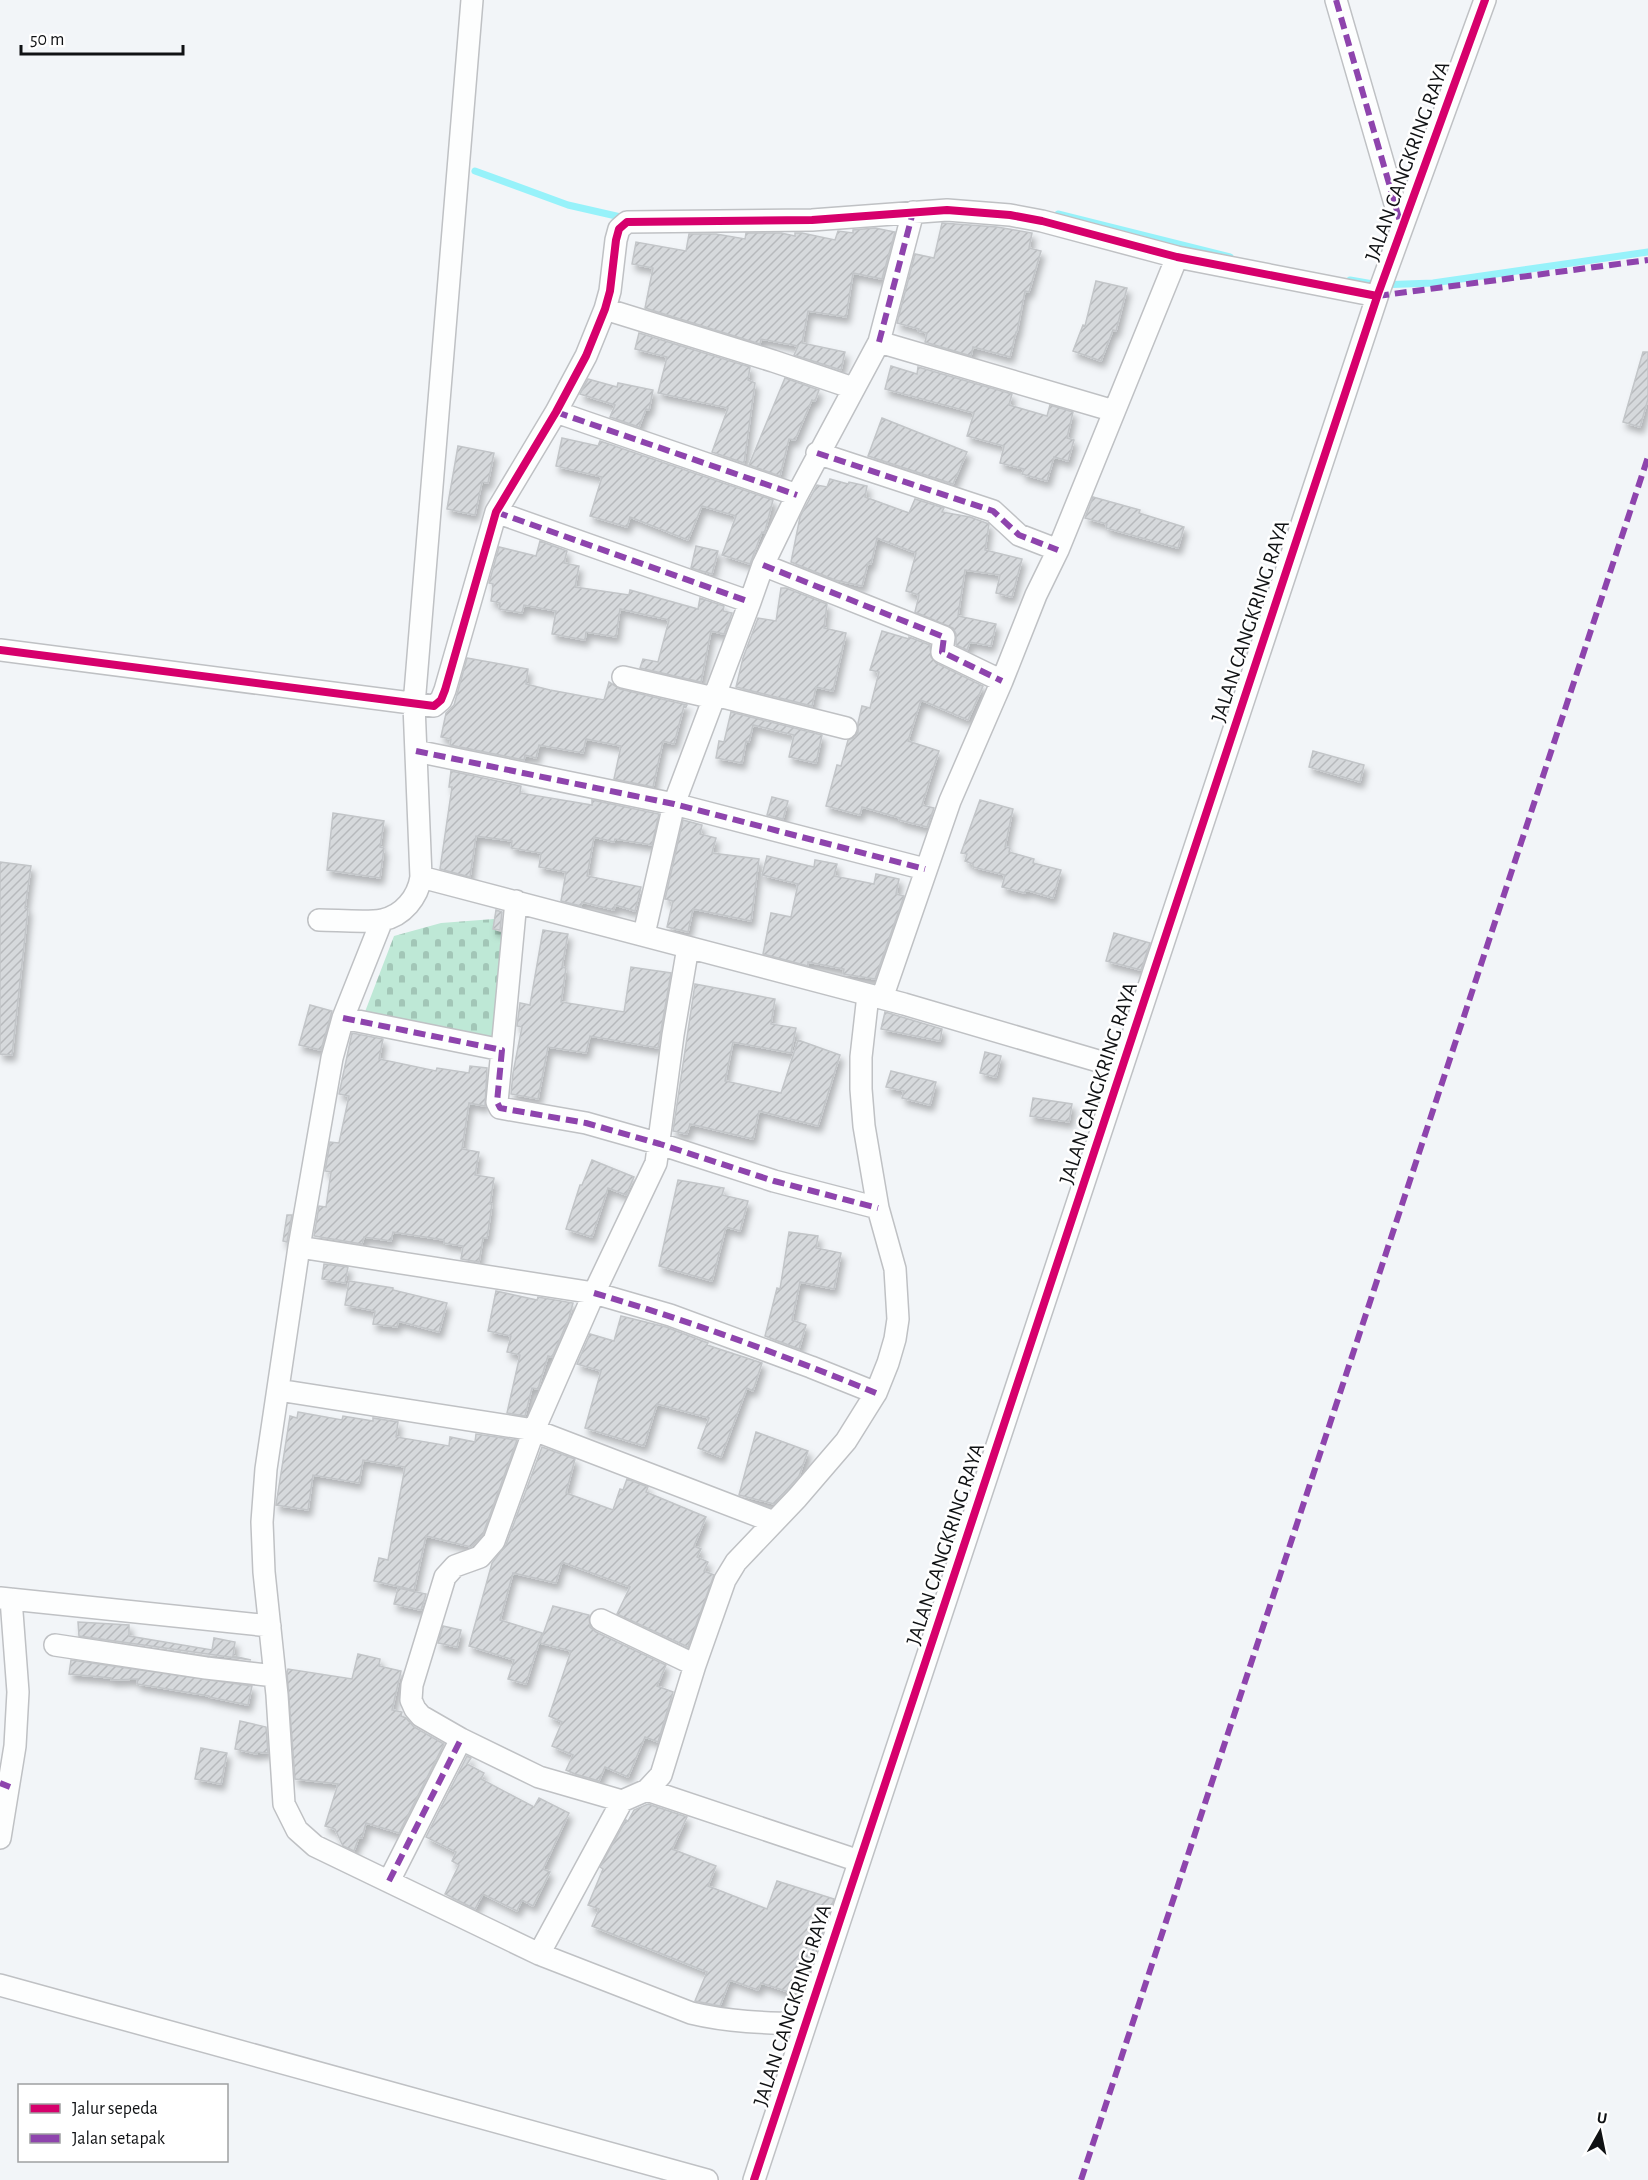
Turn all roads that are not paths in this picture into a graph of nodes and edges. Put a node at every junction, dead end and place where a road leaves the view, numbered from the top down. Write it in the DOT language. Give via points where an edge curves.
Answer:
graph roads {
  1 [pos="472,0"];
  2 [pos="1336,0"];
  3 [pos="1485,0"];
  4 [pos="913,212"];
  5 [pos="1402,228"];
  6 [pos="1177,257"];
  7 [pos="1380,288"];
  8 [pos="605,309"];
  9 [pos="879,342"];
  10 [pos="853,388"];
  11 [pos="1114,411"];
  12 [pos="556,412"];
  13 [pos="817,453"];
  14 [pos="797,495"];
  15 [pos="496,512"];
  16 [pos="1058,550"];
  17 [pos="763,565"];
  18 [pos="750,602"];
  19 [pos="0,650"];
  20 [pos="623,677"];
  21 [pos="1002,681"];
  22 [pos="715,696"];
  23 [pos="414,705"];
  24 [pos="846,728"];
  25 [pos="416,751"];
  26 [pos="674,804"];
  27 [pos="925,869"];
  28 [pos="421,877"];
  29 [pos="516,901"];
  30 [pos="319,920"];
  31 [pos="382,920"];
  32 [pos="644,934"];
  33 [pos="688,947"];
  34 [pos="875,996"];
  35 [pos="343,1018"];
  36 [pos="502,1050"];
  37 [pos="1122,1068"];
  38 [pos="660,1144"];
  39 [pos="878,1208"];
  40 [pos="299,1247"];
  41 [pos="594,1293"];
  42 [pos="278,1390"];
  43 [pos="876,1393"];
  44 [pos="534,1430"];
  45 [pos="774,1522"];
  46 [pos="5,1598"];
  47 [pos="601,1620"];
  48 [pos="270,1626"];
  49 [pos="55,1645"];
  50 [pos="695,1665"];
  51 [pos="276,1676"];
  52 [pos="461,1739"];
  53 [pos="5,1785"];
  54 [pos="647,1790"];
  55 [pos="622,1801"];
  56 [pos="0,1838"];
  57 [pos="859,1861"];
  58 [pos="389,1881"];
  59 [pos="539,1954"];
  60 [pos="0,1985"];
  61 [pos="804,2025"];
  62 [pos="707,2180"];
  63 [pos="754,2180"];
  1 -- 23 [label="street"];
  2 -- 5 [label="street"];
  3 -- 5 [label="street, JALAN CANGKRING RAYA"];
  4 -- 6 [label="street" via="1010,214"];
  4 -- 8 [label="street" via="812,220 627,222 619,229 616,240"];
  4 -- 9 [label="street"];
  5 -- 7 [label="street, JALAN CANGKRING RAYA"];
  6 -- 7 [label="street"];
  6 -- 11 [label="street"];
  7 -- 37 [label="street, JALAN CANGKRING RAYA"];
  8 -- 10 [label="street"];
  8 -- 12 [label="street" via="586,356"];
  9 -- 10 [label="street"];
  9 -- 11 [label="street"];
  10 -- 13 [label="street"];
  11 -- 16 [label="street"];
  12 -- 14 [label="street"];
  12 -- 15 [label="street"];
  13 -- 14 [label="street"];
  13 -- 16 [label="street" via="993,511 1018,536"];
  14 -- 17 [label="street"];
  15 -- 18 [label="street"];
  15 -- 23 [label="street" via="441,700 435,706"];
  16 -- 21 [label="street"];
  17 -- 18 [label="street"];
  17 -- 21 [label="street" via="944,637 942,652"];
  18 -- 22 [label="street"];
  19 -- 23 [label="street"];
  20 -- 22 [label="street"];
  21 -- 27 [label="street"];
  22 -- 24 [label="street"];
  22 -- 26 [label="street"];
  23 -- 25 [label="street"];
  25 -- 26 [label="street"];
  25 -- 28 [label="street"];
  26 -- 27 [label="street"];
  26 -- 32 [label="street"];
  27 -- 34 [label="street"];
  28 -- 29 [label="street"];
  28 -- 31 [label="street" via="413,900"];
  29 -- 32 [label="street"];
  29 -- 36 [label="street"];
  30 -- 31 [label="street"];
  31 -- 35 [label="street"];
  32 -- 33 [label="street"];
  33 -- 34 [label="street"];
  33 -- 38 [label="street"];
  34 -- 37 [label="street"];
  34 -- 39 [label="street" via="861,1057 861,1089"];
  35 -- 36 [label="street"];
  35 -- 40 [label="street" via="332,1058"];
  36 -- 38 [label="street" via="497,1102 500,1108 586,1124"];
  37 -- 57 [label="street, JALAN CANGKRING RAYA"];
  38 -- 39 [label="street" via="774,1181"];
  38 -- 41 [label="street" via="651,1175"];
  39 -- 43 [label="street" via="896,1269 898,1319"];
  40 -- 41 [label="street"];
  40 -- 42 [label="street"];
  41 -- 43 [label="street" via="680,1319"];
  41 -- 44 [label="street"];
  42 -- 44 [label="street"];
  42 -- 48 [label="street" via="262,1522"];
  43 -- 45 [label="street" via="846,1441"];
  44 -- 45 [label="street"];
  44 -- 52 [label="street" via="494,1541 480,1557 455,1566 444,1577 412,1685 411,1700 421,1716"];
  45 -- 50 [label="street" via="724,1580"];
  46 -- 48 [label="street"];
  46 -- 53 [label="street" via="18,1692 15,1746"];
  47 -- 50 [label="street"];
  48 -- 51 [label="street"];
  49 -- 51 [label="street"];
  50 -- 54 [label="street" via="662,1775"];
  51 -- 58 [label="street" via="284,1804 290,1818 315,1846"];
  52 -- 55 [label="street" via="539,1777"];
  52 -- 58 [label="street"];
  53 -- 56 [label="street"];
  54 -- 55 [label="street"];
  54 -- 57 [label="street"];
  55 -- 59 [label="street"];
  57 -- 61 [label="street, JALAN CANGKRING RAYA"];
  58 -- 59 [label="street"];
  59 -- 61 [label="street" via="691,2013 747,2023"];
  60 -- 62 [label="street"];
  61 -- 63 [label="street, JALAN CANGKRING RAYA"];
}
